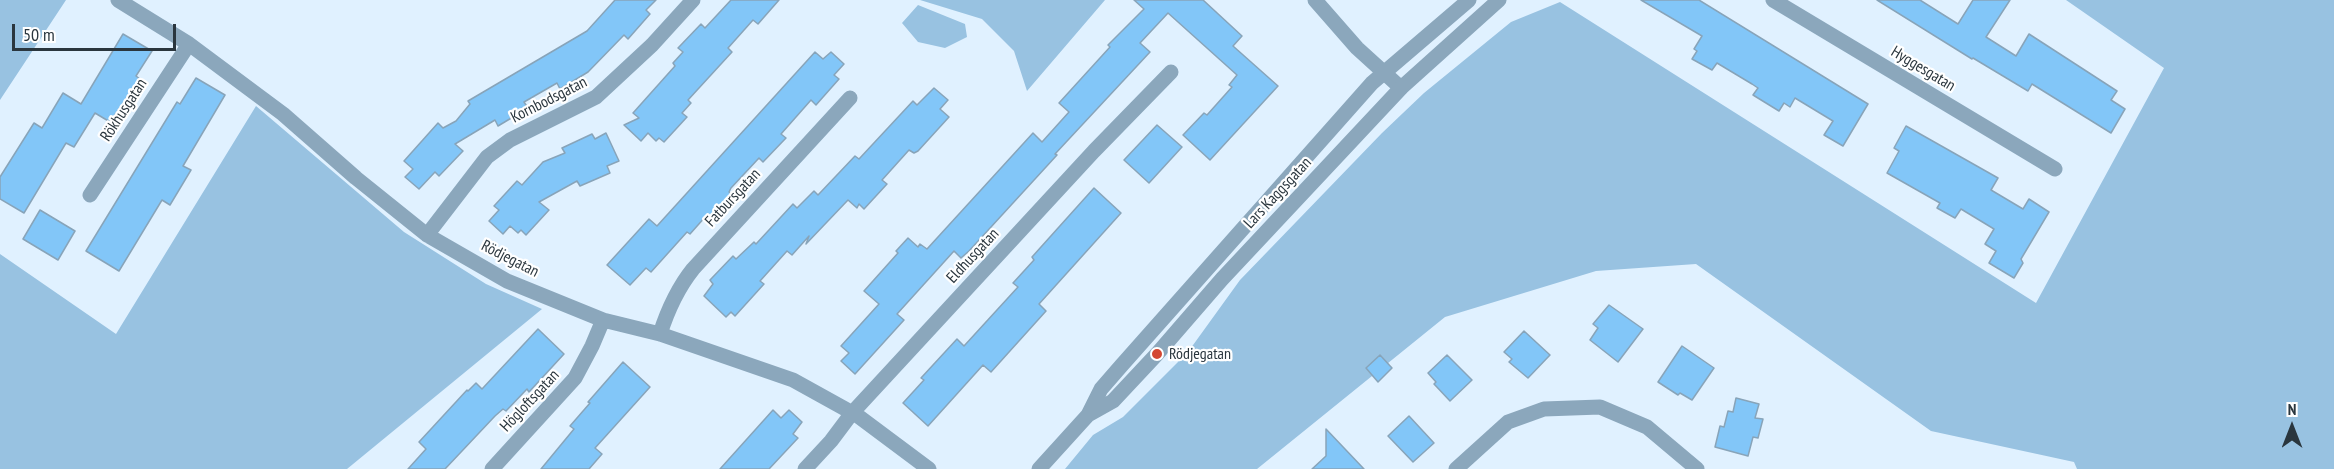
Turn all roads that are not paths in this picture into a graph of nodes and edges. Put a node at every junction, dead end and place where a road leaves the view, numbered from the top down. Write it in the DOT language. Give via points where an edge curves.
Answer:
graph roads {
  1 [pos="118,0"];
  2 [pos="693,0"];
  3 [pos="1315,0"];
  4 [pos="1469,0"];
  5 [pos="1499,0"];
  6 [pos="1773,0"];
  7 [pos="189,44"];
  8 [pos="1171,72"];
  9 [pos="1384,72"];
  10 [pos="1401,88"];
  11 [pos="850,98"];
  12 [pos="2055,169"];
  13 [pos="90,195"];
  14 [pos="427,235"];
  15 [pos="603,320"];
  16 [pos="660,334"];
  17 [pos="852,412"];
  18 [pos="1088,415"];
  19 [pos="492,469"];
  20 [pos="806,469"];
  21 [pos="929,469"];
  22 [pos="1039,469"];
  23 [pos="1456,469"];
  24 [pos="1697,469"];
  1 -- 7 [label="street, Rödjegatan"];
  2 -- 14 [label="street, Kornbodsgatan" via="596,97 527,131 487,157"];
  3 -- 9 [label="street"];
  4 -- 9 [label="street, Lars Kaggsgatan"];
  5 -- 10 [label="street, Lars Kaggsgatan"];
  6 -- 12 [label="street, Hyggesgatan"];
  7 -- 13 [label="street, Rökhusgatan"];
  7 -- 14 [label="street, Rödjegatan" via="283,114"];
  8 -- 17 [label="street, Eldhusgatan"];
  9 -- 10 [label="street"];
  9 -- 18 [label="street, Lars Kaggsgatan" via="1114,373"];
  10 -- 18 [label="street, Lars Kaggsgatan" via="1113,401"];
  11 -- 16 [label="street, Fatbursgatan" via="693,269 679,287"];
  14 -- 15 [label="street, Rödjegatan" via="507,281"];
  15 -- 16 [label="street, Rödjegatan"];
  15 -- 19 [label="street, Högloftsgatan" via="576,378"];
  16 -- 17 [label="street, Rödjegatan" via="793,380"];
  17 -- 20 [label="street, Eldhusgatan"];
  17 -- 21 [label="street, Rödjegatan"];
  18 -- 22 [label="street, Lars Kaggsgatan"];
  23 -- 24 [label="street" via="1508,422 1544,409 1600,407 1647,427"];
}
